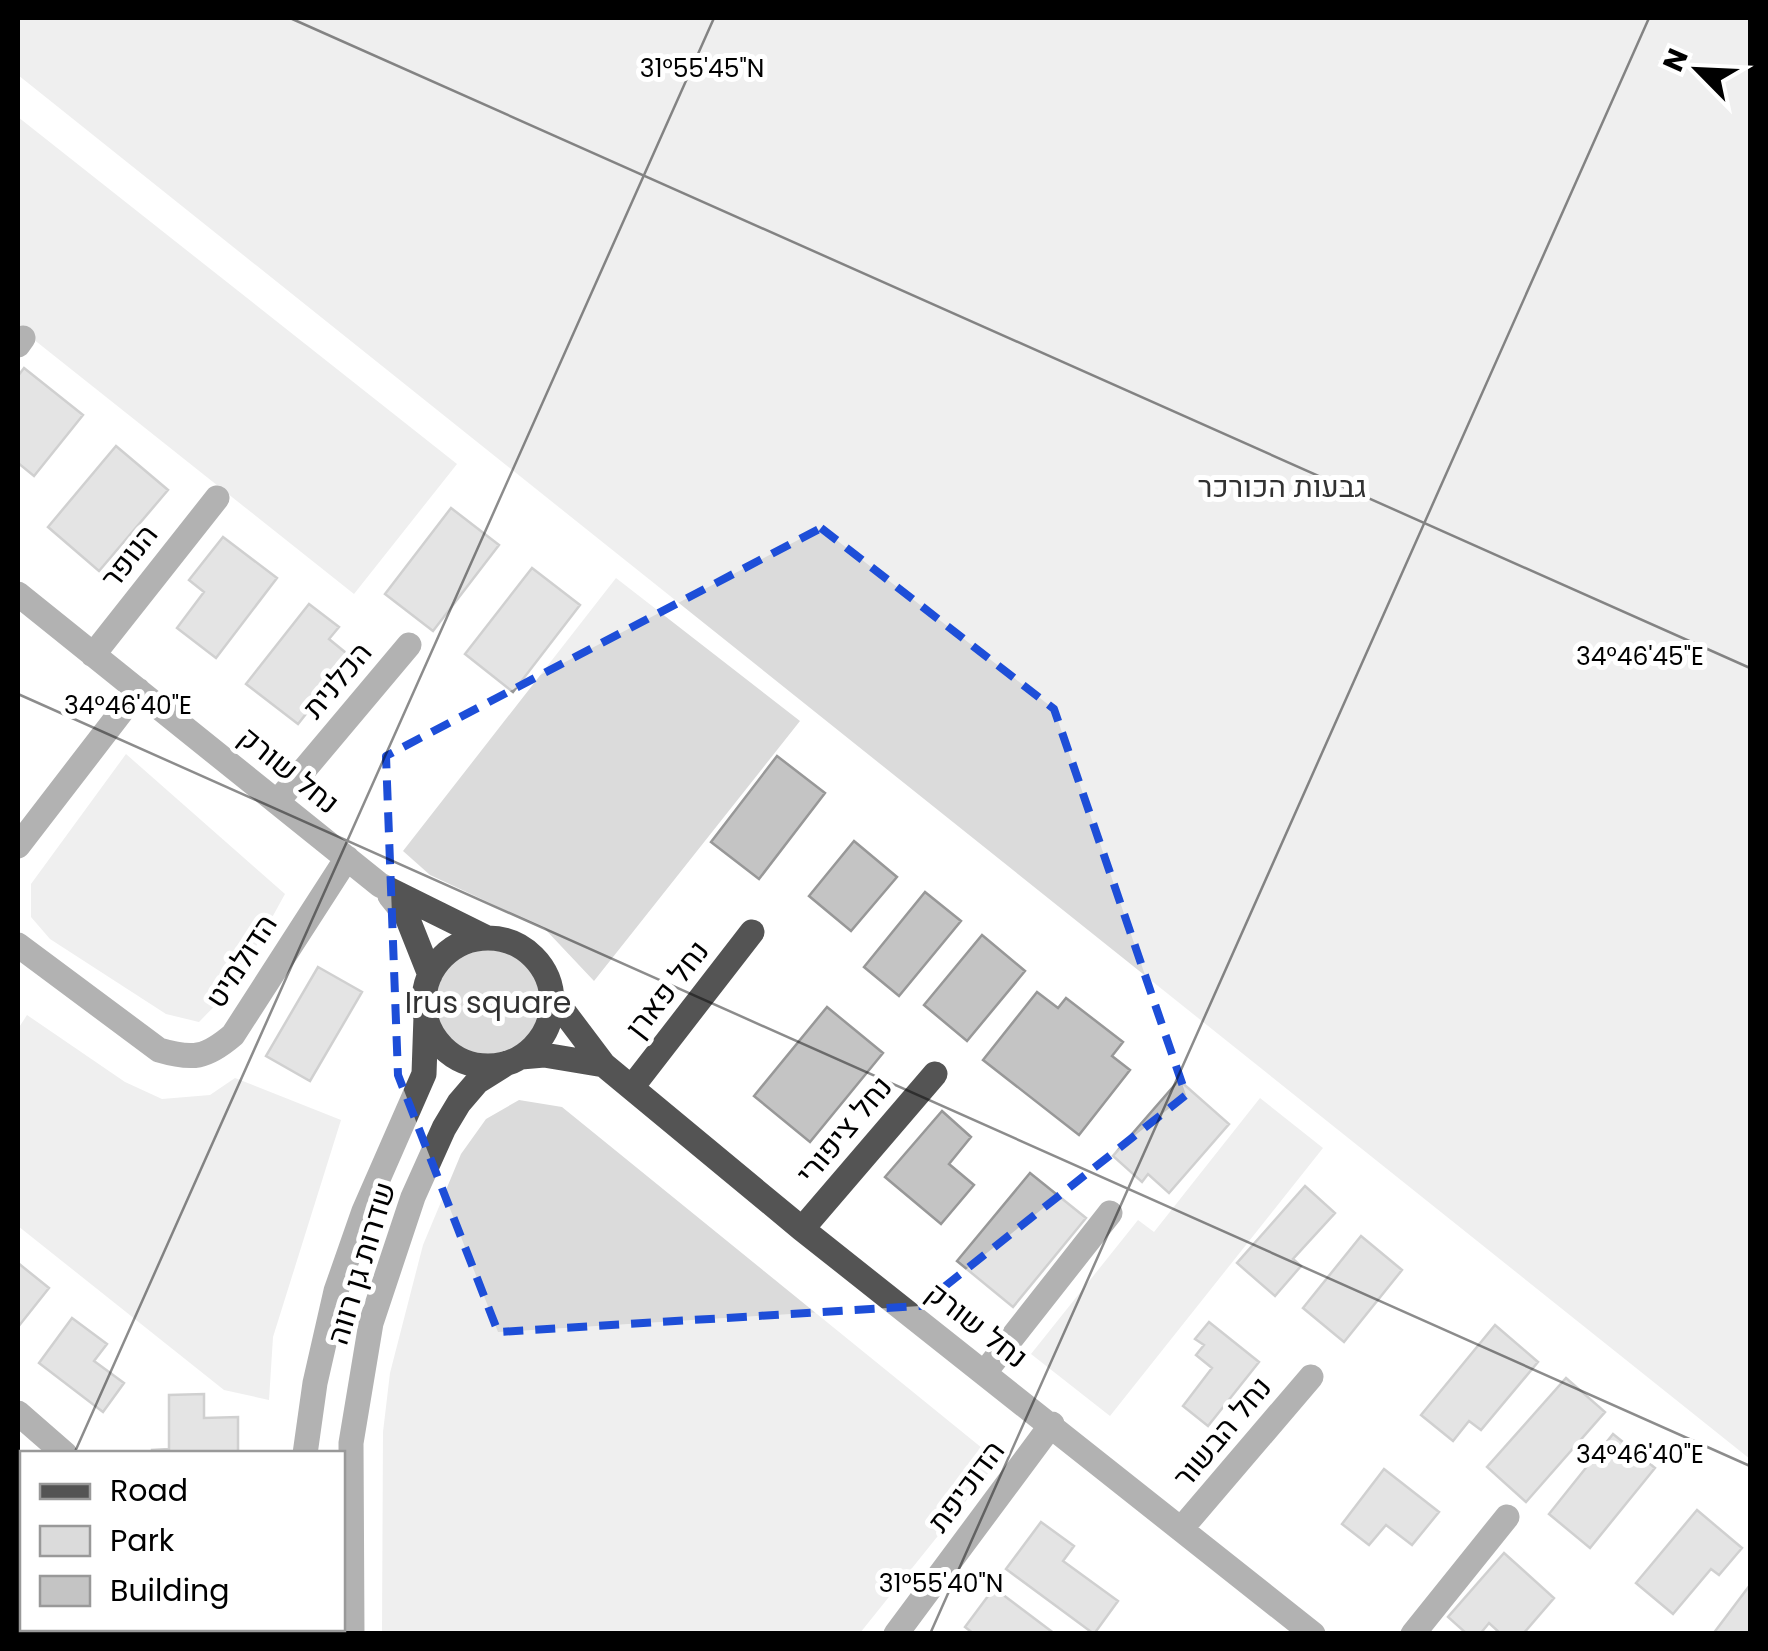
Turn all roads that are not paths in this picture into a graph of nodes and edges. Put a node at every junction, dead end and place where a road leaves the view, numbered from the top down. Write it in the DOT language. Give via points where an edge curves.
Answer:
graph roads {
  1 [pos="217,498"];
  2 [pos="18,594"];
  3 [pos="409,645"];
  4 [pos="94,655"];
  5 [pos="138,690"];
  6 [pos="277,802"];
  7 [pos="18,846"];
  8 [pos="347,858"];
  9 [pos="380,884"];
  10 [pos="752,932"];
  11 [pos="486,938"];
  12 [pos="18,945"];
  13 [pos="430,975"];
  14 [pos="552,996"];
  15 [pos="426,1016"];
  16 [pos="514,1060"];
  17 [pos="604,1065"];
  18 [pos="935,1074"];
  19 [pos="632,1086"];
  20 [pos="1110,1213"];
  21 [pos="802,1229"];
  22 [pos="984,1372"];
  23 [pos="1311,1377"];
  24 [pos="18,1413"];
  25 [pos="1052,1424"];
  26 [pos="62,1451"];
  27 [pos="305,1451"];
  28 [pos="1507,1517"];
  29 [pos="1182,1529"];
  30 [pos="352,1634"];
  31 [pos="896,1634"];
  32 [pos="1313,1634"];
  33 [pos="1413,1634"];
  1 -- 4 [label="street, הנופר"];
  2 -- 4 [label="street, נחל שורק"];
  3 -- 6 [label="street, הכלנית"];
  4 -- 5 [label="street, נחל שורק"];
  5 -- 6 [label="street, נחל שורק"];
  5 -- 7 [label="street"];
  6 -- 8 [label="street, נחל שורק"];
  8 -- 9 [label="street, נחל שורק"];
  8 -- 12 [label="street, הדולמיט" via="233,1034 213,1051 186,1058 159,1050"];
  9 -- 11 [label="street, נחל שורק"];
  9 -- 13 [label="street, נחל שורק" via="407,917"];
  10 -- 19 [label="street, נחל פארן"];
  11 -- 13 [label="street" via="458,945"];
  11 -- 14 [label="street" via="518,945 535,958"];
  13 -- 15 [label="street"];
  14 -- 16 [label="street" via="542,1036"];
  14 -- 17 [label="street, נחל שורק"];
  15 -- 16 [label="street" via="434,1036 465,1062"];
  15 -- 27 [label="street, שדרות גן רווה" via="424,1074 336,1291"];
  16 -- 17 [label="street, נחל שורק" via="544,1056"];
  16 -- 30 [label="street, שדרות גן רווה" via="477,1082 444,1128 412,1197 371,1323 352,1443"];
  17 -- 19 [label="street, נחל שורק"];
  18 -- 21 [label="street, נחל ציפורי"];
  19 -- 21 [label="street, נחל שורק"];
  20 -- 22 [label="street"];
  21 -- 22 [label="street, נחל שורק"];
  22 -- 25 [label="street, נחל שורק"];
  23 -- 29 [label="street, נחל הבשור"];
  24 -- 26 [label="street"];
  25 -- 29 [label="street, נחל שורק"];
  25 -- 31 [label="street, הדוכיפת"];
  28 -- 33 [label="street"];
  29 -- 32 [label="street, נחל שורק"];
}
